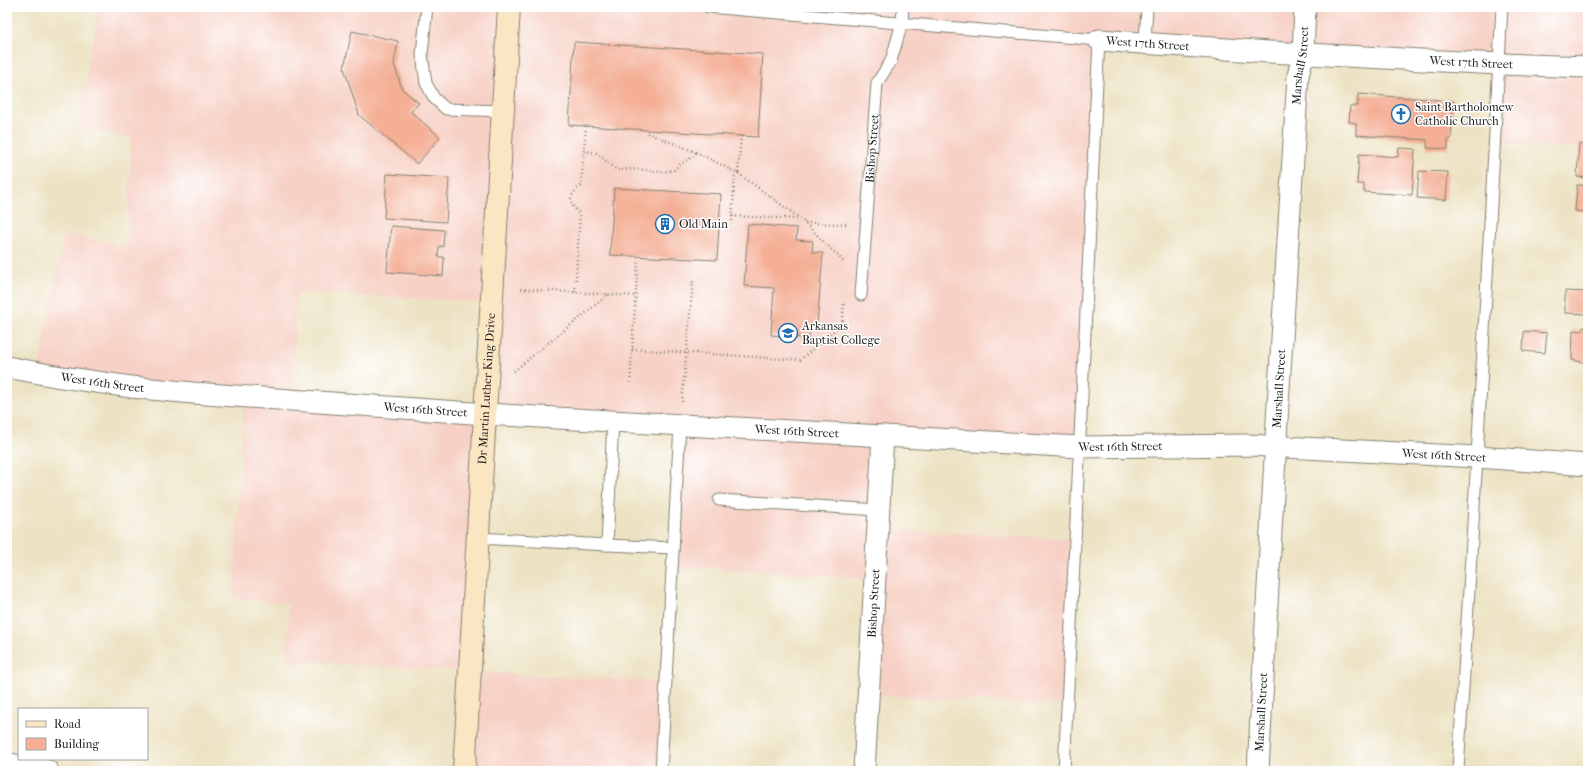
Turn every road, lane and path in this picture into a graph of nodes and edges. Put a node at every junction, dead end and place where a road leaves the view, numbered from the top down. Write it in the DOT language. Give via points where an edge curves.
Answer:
graph roads {
  1 [pos="427,7"];
  2 [pos="509,7"];
  3 [pos="708,7"];
  4 [pos="903,7"];
  5 [pos="1147,7"];
  6 [pos="1305,7"];
  7 [pos="1502,7"];
  8 [pos="902,23"];
  9 [pos="1099,40"];
  10 [pos="1145,42"];
  11 [pos="1303,54"];
  12 [pos="1499,64"];
  13 [pos="1588,67"];
  14 [pos="504,111"];
  15 [pos="586,126"];
  16 [pos="647,134"];
  17 [pos="740,136"];
  18 [pos="584,151"];
  19 [pos="696,152"];
  20 [pos="736,173"];
  21 [pos="732,216"];
  22 [pos="801,219"];
  23 [pos="732,221"];
  24 [pos="804,223"];
  25 [pos="866,225"];
  26 [pos="638,260"];
  27 [pos="846,263"];
  28 [pos="692,281"];
  29 [pos="520,289"];
  30 [pos="575,292"];
  31 [pos="609,294"];
  32 [pos="861,295"];
  33 [pos="636,296"];
  34 [pos="842,324"];
  35 [pos="632,349"];
  36 [pos="686,353"];
  37 [pos="7,367"];
  38 [pos="514,371"];
  39 [pos="630,383"];
  40 [pos="486,414"];
  41 [pos="613,421"];
  42 [pos="680,425"];
  43 [pos="883,436"];
  44 [pos="1080,447"];
  45 [pos="1275,447"];
  46 [pos="1477,457"];
  47 [pos="1588,465"];
  48 [pos="719,500"];
  49 [pos="879,510"];
  50 [pos="478,538"];
  51 [pos="607,545"];
  52 [pos="673,548"];
  53 [pos="7,764"];
  54 [pos="47,771"];
  55 [pos="464,771"];
  56 [pos="661,771"];
  57 [pos="864,771"];
  58 [pos="1064,771"];
  59 [pos="1258,771"];
  60 [pos="1458,771"];
  1 -- 14 [label="lane" via="422,54 426,83 434,98 446,109"];
  2 -- 14 [label="main road, Dr Martin Luther King Drive"];
  3 -- 8 [label="lane, West 17th Street"];
  4 -- 8 [label="lane, Bishop Street"];
  5 -- 10 [label="lane"];
  6 -- 11 [label="street, Marshall Street"];
  7 -- 12 [label="lane"];
  8 -- 9 [label="lane, West 17th Street"];
  8 -- 25 [label="lane, Bishop Street" via="891,61 877,83"];
  9 -- 10 [label="street, West 17th Street"];
  9 -- 44 [label="lane"];
  10 -- 11 [label="street, West 17th Street"];
  11 -- 12 [label="street, West 17th Street"];
  11 -- 45 [label="street, Marshall Street" via="1298,76"];
  12 -- 13 [label="street, West 17th Street"];
  12 -- 46 [label="lane"];
  14 -- 40 [label="main road, Dr Martin Luther King Drive"];
  15 -- 18 [label="path"];
  16 -- 19 [label="path"];
  17 -- 20 [label="path"];
  18 -- 19 [label="path" via="596,153 618,170 662,172 674,170"];
  18 -- 30 [label="path" via="581,186 571,196 570,202 580,214"];
  19 -- 20 [label="path"];
  20 -- 21 [label="path"];
  20 -- 22 [label="path"];
  21 -- 22 [label="path"];
  21 -- 23 [label="path"];
  22 -- 24 [label="path"];
  24 -- 25 [label="path"];
  24 -- 27 [label="path"];
  25 -- 32 [label="lane, Bishop Street"];
  26 -- 33 [label="path"];
  28 -- 36 [label="path"];
  29 -- 30 [label="path"];
  30 -- 31 [label="path"];
  31 -- 33 [label="path"];
  31 -- 38 [label="path"];
  33 -- 35 [label="path"];
  34 -- 36 [label="path" via="800,360"];
  35 -- 36 [label="path"];
  35 -- 39 [label="path"];
  36 -- 42 [label="path"];
  37 -- 40 [label="street, West 16th Street" via="131,387"];
  40 -- 41 [label="street, West 16th Street"];
  40 -- 50 [label="main road, Dr Martin Luther King Drive"];
  41 -- 42 [label="street, West 16th Street"];
  41 -- 51 [label="lane"];
  42 -- 43 [label="street, West 16th Street"];
  42 -- 52 [label="lane"];
  43 -- 44 [label="street, West 16th Street"];
  43 -- 49 [label="street, Bishop Street"];
  44 -- 45 [label="street, West 16th Street"];
  44 -- 58 [label="lane"];
  45 -- 46 [label="street, West 16th Street"];
  45 -- 59 [label="street, Marshall Street"];
  46 -- 47 [label="street, West 16th Street"];
  46 -- 60 [label="lane"];
  48 -- 49 [label="lane"];
  49 -- 57 [label="street, Bishop Street"];
  50 -- 51 [label="lane"];
  50 -- 55 [label="main road, Dr Martin Luther King Drive"];
  51 -- 52 [label="lane"];
  52 -- 56 [label="lane"];
  53 -- 54 [label="street"];
}
